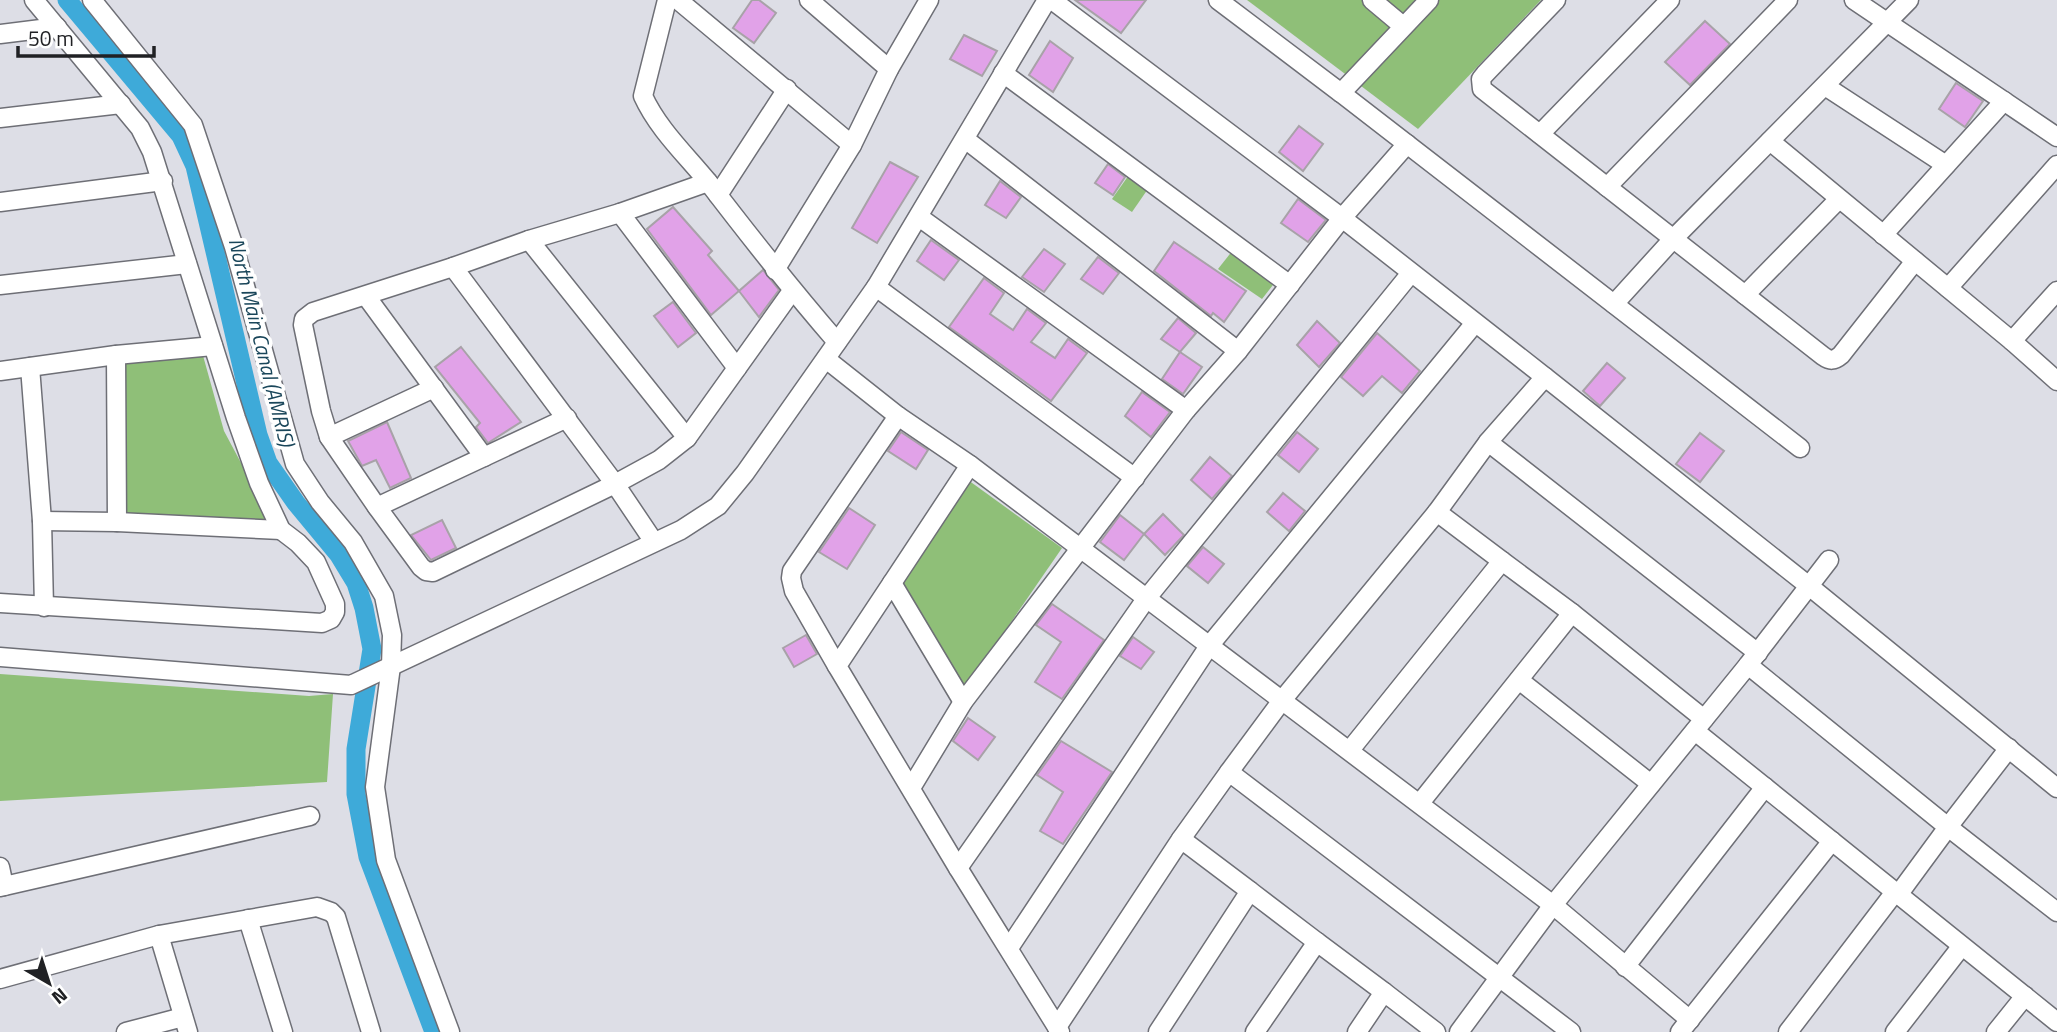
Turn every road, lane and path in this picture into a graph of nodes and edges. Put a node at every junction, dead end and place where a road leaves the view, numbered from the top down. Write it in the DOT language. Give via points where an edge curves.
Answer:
graph roads {
  1 [pos="34,0"];
  2 [pos="92,0"];
  3 [pos="667,0"];
  4 [pos="678,0"];
  5 [pos="809,0"];
  6 [pos="929,0"];
  7 [pos="1049,0"];
  8 [pos="1218,0"];
  9 [pos="1372,0"];
  10 [pos="1429,0"];
  11 [pos="1556,0"];
  12 [pos="1670,0"];
  13 [pos="1788,0"];
  14 [pos="1854,0"];
  15 [pos="1909,0"];
  16 [pos="1888,23"];
  17 [pos="1403,26"];
  18 [pos="57,27"];
  19 [pos="0,34"];
  20 [pos="889,69"];
  21 [pos="1003,73"];
  22 [pos="1825,86"];
  23 [pos="787,89"];
  24 [pos="1341,93"];
  25 [pos="2004,101"];
  26 [pos="121,104"];
  27 [pos="0,118"];
  28 [pos="1540,134"];
  29 [pos="2057,137"];
  30 [pos="965,139"];
  31 [pos="1770,141"];
  32 [pos="1407,144"];
  33 [pos="852,145"];
  34 [pos="2057,164"];
  35 [pos="1946,165"];
  36 [pos="163,181"];
  37 [pos="1607,187"];
  38 [pos="713,188"];
  39 [pos="1839,199"];
  40 [pos="0,202"];
  41 [pos="620,213"];
  42 [pos="919,217"];
  43 [pos="1342,218"];
  44 [pos="1883,235"];
  45 [pos="1673,239"];
  46 [pos="528,240"];
  47 [pos="1915,261"];
  48 [pos="187,264"];
  49 [pos="453,267"];
  50 [pos="775,270"];
  51 [pos="1411,273"];
  52 [pos="0,285"];
  53 [pos="1290,285"];
  54 [pos="876,287"];
  55 [pos="1948,288"];
  56 [pos="792,291"];
  57 [pos="2057,291"];
  58 [pos="1745,295"];
  59 [pos="366,296"];
  60 [pos="1614,304"];
  61 [pos="1475,323"];
  62 [pos="2012,341"];
  63 [pos="837,342"];
  64 [pos="213,346"];
  65 [pos="1238,351"];
  66 [pos="116,355"];
  67 [pos="826,359"];
  68 [pos="30,367"];
  69 [pos="737,368"];
  70 [pos="0,371"];
  71 [pos="1545,377"];
  72 [pos="2057,381"];
  73 [pos="434,388"];
  74 [pos="1186,410"];
  75 [pos="898,416"];
  76 [pos="567,418"];
  77 [pos="329,437"];
  78 [pos="687,439"];
  79 [pos="1488,442"];
  80 [pos="1800,448"];
  81 [pos="484,457"];
  82 [pos="970,465"];
  83 [pos="1135,478"];
  84 [pos="615,484"];
  85 [pos="377,507"];
  86 [pos="1437,512"];
  87 [pos="42,522"];
  88 [pos="117,522"];
  89 [pos="281,530"];
  90 [pos="654,542"];
  91 [pos="1080,548"];
  92 [pos="1829,559"];
  93 [pos="1502,561"];
  94 [pos="892,583"];
  95 [pos="1809,586"];
  96 [pos="1146,599"];
  97 [pos="0,603"];
  98 [pos="44,607"];
  99 [pos="1572,613"];
  100 [pos="1209,646"];
  101 [pos="0,657"];
  102 [pos="1753,659"];
  103 [pos="837,666"];
  104 [pos="387,668"];
  105 [pos="1519,680"];
  106 [pos="1283,699"];
  107 [pos="963,702"];
  108 [pos="1700,725"];
  109 [pos="2009,748"];
  110 [pos="1350,750"];
  111 [pos="1229,772"];
  112 [pos="1651,784"];
  113 [pos="1765,787"];
  114 [pos="911,788"];
  115 [pos="2057,788"];
  116 [pos="1420,803"];
  117 [pos="310,816"];
  118 [pos="1948,827"];
  119 [pos="1181,839"];
  120 [pos="1832,841"];
  121 [pos="0,867"];
  122 [pos="958,868"];
  123 [pos="2,886"];
  124 [pos="1250,891"];
  125 [pos="1896,893"];
  126 [pos="1553,905"];
  127 [pos="2057,912"];
  128 [pos="248,919"];
  129 [pos="159,935"];
  130 [pos="1317,942"];
  131 [pos="1961,947"];
  132 [pos="1009,948"];
  133 [pos="1625,967"];
  134 [pos="1501,978"];
  135 [pos="0,979"];
  136 [pos="1384,992"];
  137 [pos="2025,996"];
  138 [pos="2057,1022"];
  139 [pos="186,1025"];
  140 [pos="1685,1026"];
  141 [pos="1059,1030"];
  142 [pos="126,1032"];
  143 [pos="283,1032"];
  144 [pos="371,1032"];
  145 [pos="450,1032"];
  146 [pos="1158,1032"];
  147 [pos="1255,1032"];
  148 [pos="1357,1032"];
  149 [pos="1436,1032"];
  150 [pos="1459,1032"];
  151 [pos="1571,1032"];
  152 [pos="1788,1032"];
  153 [pos="1895,1032"];
  154 [pos="1996,1032"];
  1 -- 18 [label="street"];
  2 -- 104 [label="street" via="193,125 234,247 295,464 353,542 384,596 392,635"];
  3 -- 38 [label="street" via="643,96 650,111"];
  4 -- 23 [label="street"];
  5 -- 20 [label="street"];
  6 -- 20 [label="street"];
  7 -- 21 [label="street"];
  7 -- 43 [label="street"];
  8 -- 24 [label="street"];
  9 -- 17 [label="street"];
  10 -- 17 [label="street"];
  11 -- 28 [label="street" via="1480,84"];
  12 -- 28 [label="street"];
  13 -- 37 [label="street"];
  14 -- 16 [label="street"];
  15 -- 16 [label="street"];
  16 -- 22 [label="street"];
  16 -- 25 [label="street"];
  17 -- 24 [label="street"];
  18 -- 19 [label="street"];
  18 -- 26 [label="street"];
  20 -- 33 [label="street"];
  21 -- 30 [label="street"];
  21 -- 53 [label="street"];
  22 -- 31 [label="street"];
  22 -- 35 [label="street"];
  23 -- 33 [label="street"];
  23 -- 38 [label="street"];
  24 -- 32 [label="street"];
  25 -- 29 [label="street"];
  25 -- 35 [label="street"];
  26 -- 27 [label="street"];
  26 -- 36 [label="street" via="140,128"];
  28 -- 37 [label="street"];
  30 -- 42 [label="street"];
  30 -- 65 [label="street"];
  31 -- 39 [label="street"];
  31 -- 45 [label="street"];
  32 -- 43 [label="street"];
  32 -- 60 [label="street"];
  33 -- 50 [label="street"];
  34 -- 55 [label="street"];
  35 -- 44 [label="street"];
  36 -- 40 [label="street"];
  36 -- 48 [label="street"];
  37 -- 45 [label="street"];
  38 -- 41 [label="street"];
  38 -- 50 [label="street"];
  39 -- 44 [label="street"];
  39 -- 58 [label="street"];
  41 -- 46 [label="street"];
  41 -- 69 [label="street"];
  42 -- 54 [label="street"];
  42 -- 74 [label="street"];
  43 -- 51 [label="street"];
  43 -- 53 [label="street"];
  44 -- 47 [label="street"];
  45 -- 58 [label="street"];
  45 -- 60 [label="street"];
  46 -- 49 [label="street"];
  46 -- 78 [label="street"];
  47 -- 55 [label="street"];
  47 -- 58 [label="street" via="1841,355 1829,361"];
  48 -- 52 [label="street"];
  48 -- 64 [label="street"];
  49 -- 59 [label="street"];
  49 -- 76 [label="street"];
  50 -- 56 [label="street"];
  51 -- 61 [label="street"];
  51 -- 96 [label="street"];
  53 -- 65 [label="street"];
  54 -- 63 [label="street"];
  54 -- 83 [label="street"];
  55 -- 62 [label="street"];
  56 -- 63 [label="street"];
  56 -- 69 [label="street"];
  57 -- 62 [label="street"];
  59 -- 73 [label="street"];
  59 -- 77 [label="street" via="313,312 303,322"];
  60 -- 80 [label="street"];
  61 -- 71 [label="street"];
  61 -- 100 [label="street"];
  62 -- 72 [label="street"];
  63 -- 67 [label="street"];
  64 -- 66 [label="street"];
  64 -- 89 [label="street" via="259,483"];
  65 -- 74 [label="street"];
  66 -- 68 [label="street"];
  66 -- 88 [label="street"];
  67 -- 75 [label="street"];
  67 -- 90 [label="street" via="718,506"];
  68 -- 70 [label="street"];
  68 -- 87 [label="street"];
  69 -- 78 [label="street"];
  71 -- 79 [label="street"];
  71 -- 95 [label="street"];
  73 -- 77 [label="street"];
  73 -- 81 [label="street"];
  74 -- 83 [label="street"];
  75 -- 82 [label="street"];
  75 -- 103 [label="street" via="792,571 794,591"];
  76 -- 81 [label="street"];
  76 -- 84 [label="street"];
  77 -- 85 [label="street"];
  78 -- 84 [label="street"];
  79 -- 86 [label="street"];
  79 -- 102 [label="street"];
  81 -- 85 [label="street"];
  82 -- 91 [label="street"];
  82 -- 94 [label="street"];
  83 -- 91 [label="street"];
  84 -- 85 [label="street" via="433,572 421,567"];
  84 -- 90 [label="street"];
  86 -- 93 [label="street"];
  86 -- 106 [label="street"];
  87 -- 88 [label="street"];
  87 -- 98 [label="street"];
  88 -- 89 [label="street"];
  89 -- 98 [label="street" via="316,562 335,604 331,619 323,623"];
  90 -- 104 [label="street"];
  91 -- 96 [label="street"];
  91 -- 107 [label="street"];
  92 -- 95 [label="street"];
  93 -- 99 [label="street"];
  93 -- 110 [label="street"];
  94 -- 103 [label="street"];
  94 -- 107 [label="street"];
  95 -- 102 [label="street"];
  95 -- 109 [label="street"];
  96 -- 100 [label="street"];
  96 -- 122 [label="street"];
  97 -- 98 [label="street"];
  99 -- 105 [label="street"];
  99 -- 108 [label="street"];
  100 -- 106 [label="street"];
  100 -- 132 [label="street"];
  101 -- 104 [label="street" via="351,685"];
  102 -- 108 [label="street"];
  102 -- 118 [label="street"];
  103 -- 114 [label="street"];
  104 -- 145 [label="street" via="375,787 386,860"];
  105 -- 112 [label="street"];
  105 -- 116 [label="street"];
  106 -- 110 [label="street"];
  106 -- 111 [label="street"];
  107 -- 114 [label="street"];
  108 -- 112 [label="street"];
  108 -- 113 [label="street"];
  109 -- 115 [label="street"];
  109 -- 118 [label="street"];
  110 -- 116 [label="street"];
  111 -- 119 [label="street"];
  111 -- 134 [label="street"];
  112 -- 126 [label="street"];
  113 -- 120 [label="street"];
  113 -- 133 [label="street"];
  114 -- 122 [label="street"];
  116 -- 126 [label="street"];
  117 -- 123 [label="street"];
  118 -- 125 [label="street"];
  118 -- 127 [label="street"];
  119 -- 124 [label="street"];
  119 -- 141 [label="street"];
  120 -- 125 [label="street"];
  120 -- 140 [label="street"];
  121 -- 123 [label="street"];
  122 -- 132 [label="street"];
  124 -- 130 [label="street"];
  124 -- 146 [label="street"];
  125 -- 131 [label="street"];
  125 -- 152 [label="street"];
  126 -- 133 [label="street"];
  126 -- 134 [label="street"];
  128 -- 129 [label="street"];
  128 -- 143 [label="street"];
  128 -- 144 [label="street" via="311,906 331,912"];
  129 -- 135 [label="street"];
  129 -- 139 [label="street"];
  130 -- 136 [label="street"];
  130 -- 147 [label="street"];
  131 -- 137 [label="street"];
  131 -- 153 [label="street"];
  132 -- 141 [label="street"];
  133 -- 140 [label="street"];
  134 -- 150 [label="street"];
  134 -- 151 [label="street"];
  136 -- 148 [label="street"];
  136 -- 149 [label="street"];
  137 -- 138 [label="street"];
  137 -- 154 [label="street"];
  139 -- 142 [label="street"];
}
